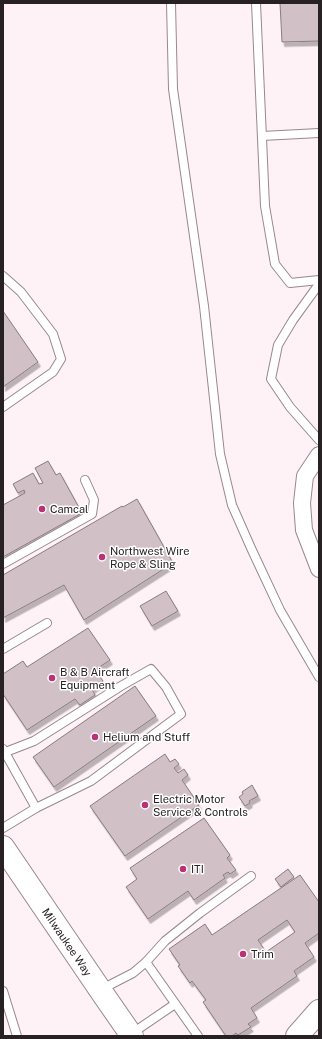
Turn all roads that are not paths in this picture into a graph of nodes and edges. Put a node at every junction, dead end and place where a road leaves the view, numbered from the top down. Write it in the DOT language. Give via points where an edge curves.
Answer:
graph roads {
  1 [pos="171,3"];
  2 [pos="256,3"];
  3 [pos="319,133"];
  4 [pos="262,136"];
  5 [pos="3,276"];
  6 [pos="319,280"];
  7 [pos="319,284"];
  8 [pos="3,407"];
  9 [pos="319,440"];
  10 [pos="319,455"];
  11 [pos="85,480"];
  12 [pos="3,564"];
  13 [pos="319,569"];
  14 [pos="47,623"];
  15 [pos="3,649"];
  16 [pos="319,677"];
  17 [pos="4,751"];
  18 [pos="36,808"];
  19 [pos="3,828"];
  20 [pos="3,847"];
  21 [pos="251,876"];
  22 [pos="146,962"];
  23 [pos="100,990"];
  24 [pos="3,991"];
  25 [pos="175,1004"];
  26 [pos="319,1011"];
  27 [pos="132,1035"];
  28 [pos="17,1036"];
  29 [pos="198,1036"];
  30 [pos="297,1036"];
  1 -- 16 [label="lane" via="173,89 204,306 220,454 232,505 280,610"];
  2 -- 4 [label="lane"];
  3 -- 4 [label="lane"];
  4 -- 6 [label="lane" via="265,206 275,264 290,283"];
  5 -- 8 [label="lane" via="21,292 52,334 61,359 52,372"];
  7 -- 9 [label="lane" via="278,345 271,379 290,407"];
  10 -- 13 [label="street" via="305,476 302,504 304,530"];
  11 -- 12 [label="lane" via="94,500 92,514"];
  14 -- 15 [label="lane"];
  17 -- 18 [label="lane"];
  17 -- 18 [label="lane" via="34,741 151,669 166,687 182,714 91,781"];
  18 -- 19 [label="lane"];
  20 -- 23 [label="street, Milwaukee Way"];
  21 -- 22 [label="lane" via="165,941"];
  22 -- 23 [label="lane" via="133,973"];
  22 -- 25 [label="lane"];
  23 -- 27 [label="street, Milwaukee Way"];
  24 -- 28 [label="lane"];
  25 -- 27 [label="lane"];
  25 -- 29 [label="lane"];
  26 -- 30 [label="street"];
}
